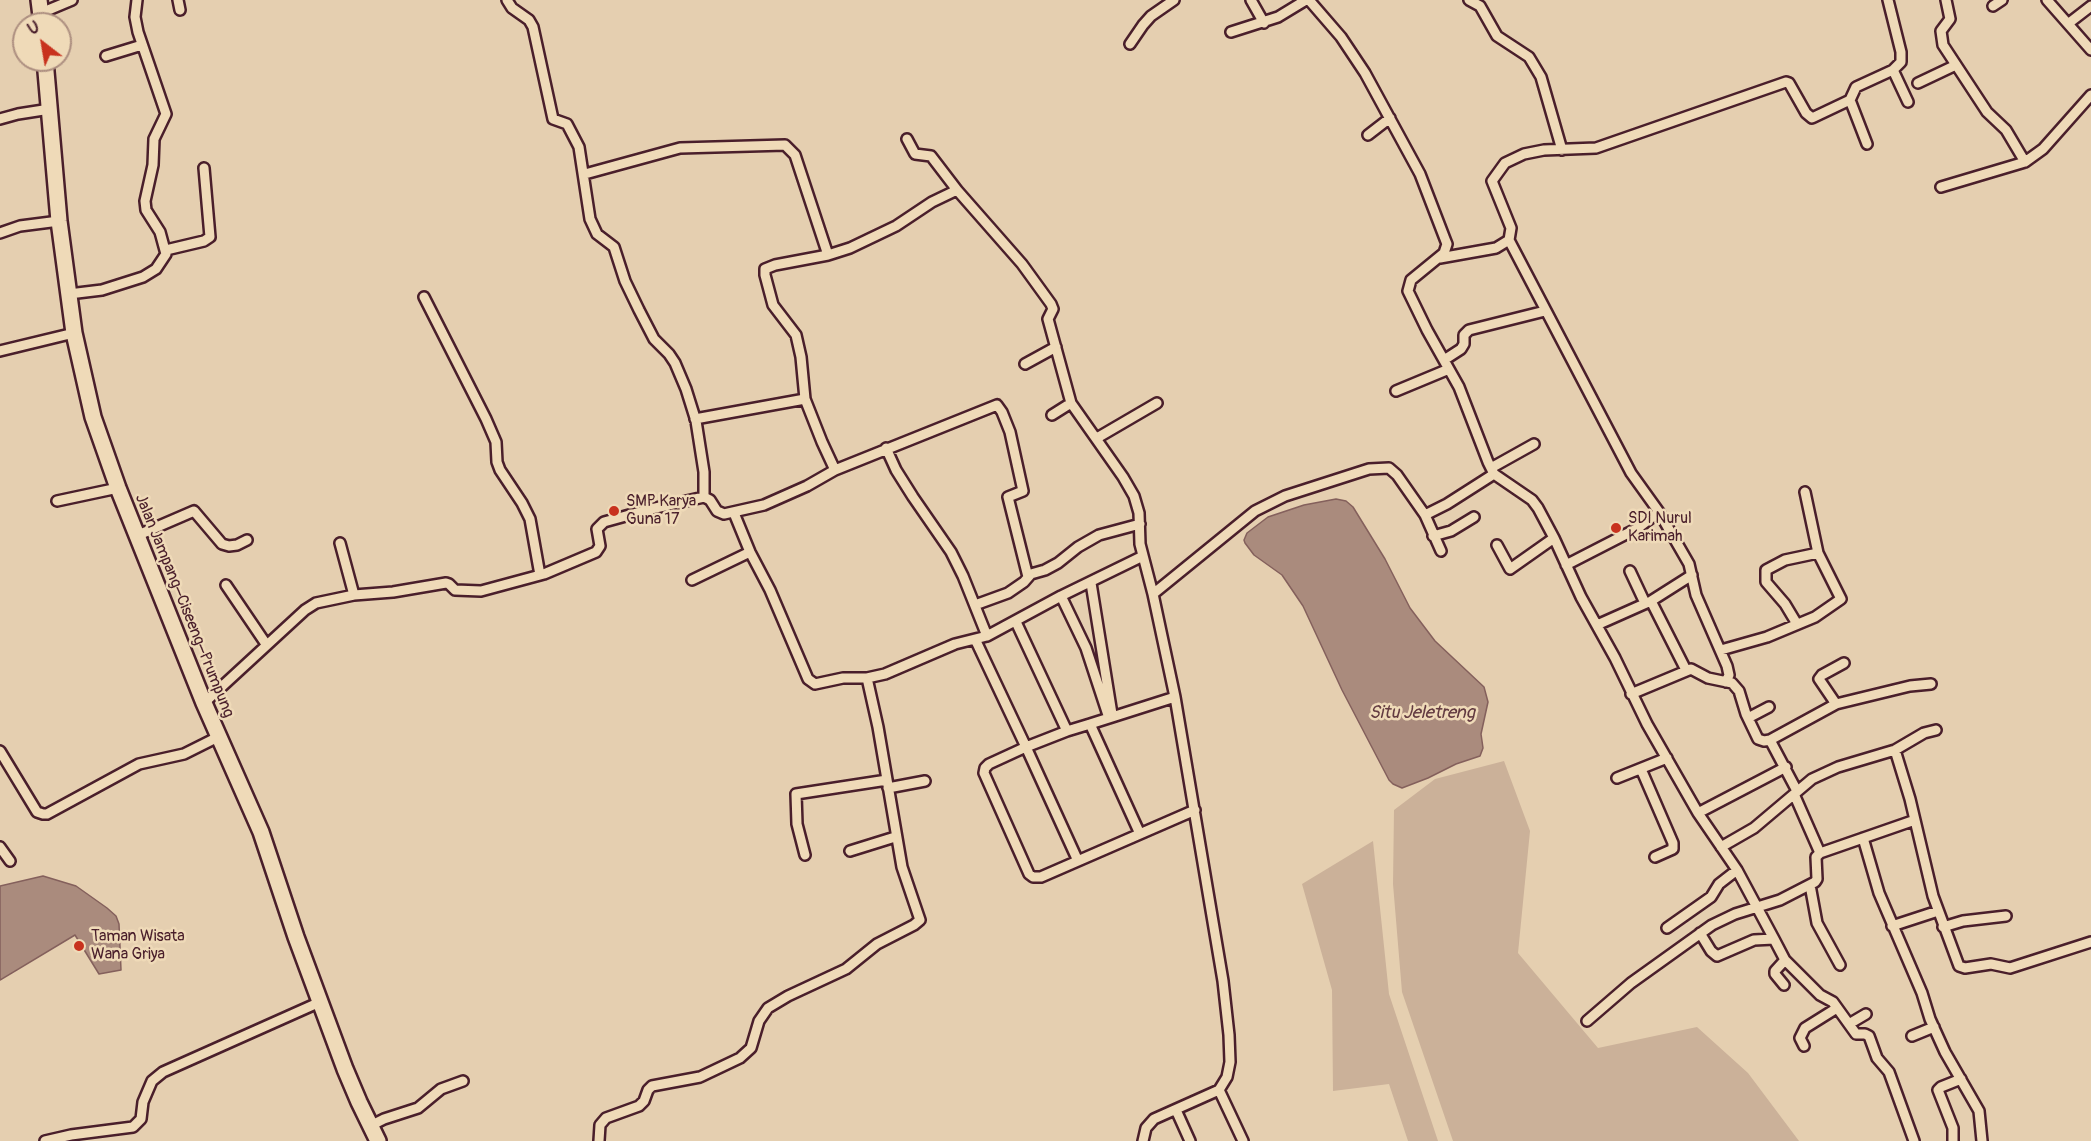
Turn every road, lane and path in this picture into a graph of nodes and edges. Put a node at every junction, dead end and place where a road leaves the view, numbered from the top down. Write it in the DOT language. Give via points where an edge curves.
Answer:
graph roads {
  1 [pos="72,0"];
  2 [pos="137,0"];
  3 [pos="507,0"];
  4 [pos="1174,0"];
  5 [pos="1251,0"];
  6 [pos="1307,0"];
  7 [pos="1470,0"];
  8 [pos="1888,0"];
  9 [pos="1946,0"];
  10 [pos="2002,0"];
  11 [pos="2047,0"];
  12 [pos="1993,6"];
  13 [pos="2091,6"];
  14 [pos="41,12"];
  15 [pos="1264,23"];
  16 [pos="2069,23"];
  17 [pos="1232,32"];
  18 [pos="1130,44"];
  19 [pos="142,45"];
  20 [pos="2091,50"];
  21 [pos="106,56"];
  22 [pos="1956,65"];
  23 [pos="1893,70"];
  24 [pos="46,72"];
  25 [pos="1918,83"];
  26 [pos="2091,95"];
  27 [pos="1850,100"];
  28 [pos="1908,102"];
  29 [pos="50,110"];
  30 [pos="1390,118"];
  31 [pos="0,119"];
  32 [pos="1368,135"];
  33 [pos="907,139"];
  34 [pos="1867,144"];
  35 [pos="1562,150"];
  36 [pos="2025,162"];
  37 [pos="204,168"];
  38 [pos="585,174"];
  39 [pos="1941,187"];
  40 [pos="957,190"];
  41 [pos="59,221"];
  42 [pos="0,232"];
  43 [pos="1509,240"];
  44 [pos="166,250"];
  45 [pos="828,255"];
  46 [pos="1440,258"];
  47 [pos="69,294"];
  48 [pos="424,297"];
  49 [pos="1545,311"];
  50 [pos="74,333"];
  51 [pos="1056,347"];
  52 [pos="0,351"];
  53 [pos="1025,364"];
  54 [pos="1447,364"];
  55 [pos="1396,391"];
  56 [pos="805,399"];
  57 [pos="1071,403"];
  58 [pos="1157,403"];
  59 [pos="1052,415"];
  60 [pos="696,419"];
  61 [pos="1097,438"];
  62 [pos="1534,444"];
  63 [pos="886,448"];
  64 [pos="835,470"];
  65 [pos="1493,471"];
  66 [pos="117,488"];
  67 [pos="1805,492"];
  68 [pos="704,497"];
  69 [pos="57,501"];
  70 [pos="1659,512"];
  71 [pos="734,513"];
  72 [pos="1425,515"];
  73 [pos="1474,517"];
  74 [pos="1140,524"];
  75 [pos="136,536"];
  76 [pos="1433,536"];
  77 [pos="1554,538"];
  78 [pos="247,540"];
  79 [pos="340,543"];
  80 [pos="1497,545"];
  81 [pos="1441,551"];
  82 [pos="750,552"];
  83 [pos="1818,553"];
  84 [pos="1143,556"];
  85 [pos="1566,565"];
  86 [pos="1630,572"];
  87 [pos="1692,574"];
  88 [pos="540,575"];
  89 [pos="1028,577"];
  90 [pos="692,580"];
  91 [pos="1091,583"];
  92 [pos="226,585"];
  93 [pos="1153,594"];
  94 [pos="354,595"];
  95 [pos="1061,597"];
  96 [pos="1648,602"];
  97 [pos="975,605"];
  98 [pos="1016,622"];
  99 [pos="1797,624"];
  100 [pos="1597,625"];
  101 [pos="987,636"];
  102 [pos="975,639"];
  103 [pos="266,644"];
  104 [pos="1721,650"];
  105 [pos="1844,663"];
  106 [pos="1686,670"];
  107 [pos="867,678"];
  108 [pos="1726,682"];
  109 [pos="1930,684"];
  110 [pos="1631,694"];
  111 [pos="1176,698"];
  112 [pos="204,703"];
  113 [pos="1836,704"];
  114 [pos="1769,707"];
  115 [pos="1111,718"];
  116 [pos="1748,718"];
  117 [pos="1090,724"];
  118 [pos="1936,729"];
  119 [pos="1066,731"];
  120 [pos="218,737"];
  121 [pos="1770,740"];
  122 [pos="1026,747"];
  123 [pos="1895,750"];
  124 [pos="1,755"];
  125 [pos="1667,758"];
  126 [pos="1785,767"];
  127 [pos="1641,769"];
  128 [pos="1617,778"];
  129 [pos="925,781"];
  130 [pos="887,784"];
  131 [pos="1796,793"];
  132 [pos="1195,810"];
  133 [pos="1698,813"];
  134 [pos="1915,820"];
  135 [pos="1140,834"];
  136 [pos="895,837"];
  137 [pos="1863,838"];
  138 [pos="0,847"];
  139 [pos="1721,847"];
  140 [pos="850,851"];
  141 [pos="1820,853"];
  142 [pos="805,855"];
  143 [pos="1655,857"];
  144 [pos="10,861"];
  145 [pos="1078,861"];
  146 [pos="1737,870"];
  147 [pos="1810,885"];
  148 [pos="1757,908"];
  149 [pos="1938,911"];
  150 [pos="2006,916"];
  151 [pos="1892,926"];
  152 [pos="1943,927"];
  153 [pos="1667,928"];
  154 [pos="1700,933"];
  155 [pos="1774,939"];
  156 [pos="2091,942"];
  157 [pos="1785,960"];
  158 [pos="1840,965"];
  159 [pos="1784,986"];
  160 [pos="320,1002"];
  161 [pos="1837,1008"];
  162 [pos="1866,1014"];
  163 [pos="1587,1021"];
  164 [pos="1849,1024"];
  165 [pos="1934,1027"];
  166 [pos="1912,1036"];
  167 [pos="1804,1046"];
  168 [pos="1961,1079"];
  169 [pos="463,1081"];
  170 [pos="1219,1090"];
  171 [pos="1176,1110"];
  172 [pos="370,1126"];
  173 [pos="45,1141"];
  174 [pos="378,1141"];
  175 [pos="599,1141"];
  176 [pos="1143,1141"];
  177 [pos="1190,1141"];
  178 [pos="1243,1141"];
  179 [pos="1914,1141"];
  180 [pos="1953,1141"];
  181 [pos="1982,1141"];
  1 -- 14 [label="street"];
  2 -- 19 [label="street" via="135,17"];
  3 -- 38 [label="street" via="533,27 553,119 567,124 579,147"];
  4 -- 18 [label="street" via="1151,16"];
  5 -- 15 [label="street"];
  6 -- 15 [label="street"];
  6 -- 30 [label="street" via="1341,37"];
  7 -- 35 [label="street" via="1480,6 1497,36 1529,57 1541,77"];
  8 -- 23 [label="street" via="1902,59"];
  9 -- 22 [label="street" via="1950,19 1942,29 1941,42"];
  10 -- 12 [label="street"];
  11 -- 16 [label="street"];
  13 -- 16 [label="street"];
  15 -- 17 [label="street"];
  16 -- 20 [label="street"];
  19 -- 21 [label="street"];
  19 -- 44 [label="street" via="166,114 154,140 145,201"];
  22 -- 25 [label="street"];
  22 -- 36 [label="street" via="1987,112 2006,130"];
  23 -- 27 [label="street" via="1857,87"];
  23 -- 28 [label="street"];
  24 -- 29 [label="main road, Jalan Jampang–Ciseeng–Prumpung"];
  26 -- 36 [label="street" via="2043,149"];
  27 -- 34 [label="street"];
  27 -- 35 [label="street" via="1812,118 1786,82 1596,148"];
  29 -- 31 [label="street"];
  29 -- 41 [label="main road, Jalan Jampang–Ciseeng–Prumpung"];
  30 -- 32 [label="street"];
  30 -- 46 [label="street" via="1420,174 1447,244"];
  33 -- 40 [label="street" via="915,154 931,156"];
  35 -- 43 [label="street" via="1524,154 1505,163 1492,181 1511,228"];
  36 -- 39 [label="street"];
  37 -- 44 [label="street" via="210,237"];
  38 -- 45 [label="street" via="680,148 785,145 795,155"];
  38 -- 60 [label="street" via="590,219 597,234 614,247 625,281 654,339 681,375"];
  40 -- 45 [label="street" via="889,230"];
  40 -- 51 [label="street" via="1051,304 1048,319"];
  41 -- 42 [label="street"];
  41 -- 47 [label="main road, Jalan Jampang–Ciseeng–Prumpung"];
  43 -- 46 [label="street" via="1496,248"];
  43 -- 49 [label="street"];
  44 -- 47 [label="street" via="156,269 143,277 102,290"];
  45 -- 56 [label="street" via="765,269 773,305 796,335"];
  46 -- 54 [label="street" via="1411,280 1408,291"];
  47 -- 50 [label="main road, Jalan Jampang–Ciseeng–Prumpung"];
  48 -- 88 [label="street" via="491,429 500,470 530,519"];
  49 -- 54 [label="street" via="1468,330 1461,349"];
  49 -- 70 [label="street" via="1631,473"];
  50 -- 52 [label="street"];
  50 -- 66 [label="main road, Jalan Jampang–Ciseeng–Prumpung" via="93,417"];
  51 -- 53 [label="street"];
  51 -- 57 [label="street"];
  54 -- 55 [label="street"];
  54 -- 65 [label="street"];
  56 -- 60 [label="street"];
  56 -- 64 [label="street"];
  57 -- 59 [label="street"];
  57 -- 61 [label="street"];
  58 -- 61 [label="street"];
  60 -- 68 [label="street"];
  61 -- 74 [label="street" via="1134,496"];
  62 -- 65 [label="street"];
  63 -- 64 [label="street"];
  63 -- 89 [label="street" via="997,405 1010,432 1023,491 1008,497"];
  63 -- 97 [label="street" via="896,470 951,552"];
  64 -- 71 [label="street" via="780,499"];
  65 -- 72 [label="street" via="1466,493"];
  65 -- 77 [label="street" via="1532,500"];
  66 -- 69 [label="street"];
  66 -- 75 [label="main road, Jalan Jampang–Ciseeng–Prumpung"];
  67 -- 83 [label="street"];
  68 -- 71 [label="street" via="720,513"];
  68 -- 88 [label="street" via="604,522 597,530 600,546 596,552"];
  70 -- 85 [label="street" via="1638,528"];
  70 -- 87 [label="street"];
  71 -- 82 [label="street"];
  72 -- 76 [label="street"];
  72 -- 93 [label="street" via="1389,468 1369,469 1285,496 1255,511"];
  73 -- 76 [label="street" via="1451,531"];
  74 -- 84 [label="street"];
  74 -- 89 [label="street" via="1100,535 1058,563"];
  75 -- 78 [label="street" via="194,511 222,544 237,545"];
  75 -- 112 [label="main road, Jalan Jampang–Ciseeng–Prumpung"];
  76 -- 81 [label="street"];
  77 -- 80 [label="street" via="1510,569"];
  77 -- 85 [label="street"];
  79 -- 94 [label="street"];
  82 -- 90 [label="street"];
  82 -- 107 [label="street" via="808,680 818,684"];
  83 -- 99 [label="street" via="1841,599"];
  83 -- 99 [label="street" via="1785,560 1766,570 1766,582"];
  84 -- 91 [label="street"];
  84 -- 93 [label="street"];
  85 -- 100 [label="street"];
  86 -- 96 [label="street"];
  87 -- 96 [label="street"];
  87 -- 104 [label="street" via="1696,595"];
  88 -- 94 [label="street" via="482,591 455,590 446,583"];
  89 -- 97 [label="street" via="1008,593"];
  91 -- 95 [label="street"];
  91 -- 115 [label="street"];
  92 -- 103 [label="street"];
  93 -- 111 [label="street"];
  94 -- 103 [label="street" via="309,606"];
  95 -- 98 [label="street"];
  95 -- 115 [label="street" via="1086,648"];
  96 -- 100 [label="street"];
  96 -- 106 [label="street"];
  97 -- 101 [label="street"];
  98 -- 101 [label="street"];
  98 -- 119 [label="street"];
  99 -- 104 [label="street"];
  100 -- 110 [label="street"];
  101 -- 102 [label="street"];
  102 -- 107 [label="street"];
  102 -- 122 [label="street"];
  103 -- 112 [label="street"];
  104 -- 108 [label="street" via="1729,675"];
  105 -- 113 [label="street" via="1819,679"];
  106 -- 108 [label="street"];
  106 -- 110 [label="street"];
  107 -- 130 [label="street"];
  108 -- 116 [label="street" via="1738,688"];
  109 -- 113 [label="street"];
  110 -- 125 [label="street"];
  111 -- 115 [label="street"];
  111 -- 132 [label="street"];
  112 -- 120 [label="main road, Jalan Jampang–Ciseeng–Prumpung"];
  113 -- 121 [label="street"];
  114 -- 116 [label="street"];
  115 -- 117 [label="street"];
  116 -- 121 [label="street" via="1758,739"];
  117 -- 119 [label="street"];
  117 -- 135 [label="street"];
  118 -- 123 [label="street"];
  119 -- 122 [label="street"];
  120 -- 124 [label="street" via="184,754 140,764 47,814 37,812"];
  120 -- 160 [label="main road, Jalan Jampang–Ciseeng–Prumpung" via="261,832"];
  121 -- 126 [label="street"];
  122 -- 145 [label="street"];
  122 -- 145 [label="street" via="989,764 985,778 1029,874 1041,877"];
  123 -- 131 [label="street" via="1838,767 1812,779"];
  123 -- 134 [label="street"];
  125 -- 127 [label="street"];
  125 -- 133 [label="street"];
  126 -- 131 [label="street"];
  126 -- 133 [label="street"];
  127 -- 128 [label="street"];
  127 -- 143 [label="street" via="1673,843 1673,849"];
  129 -- 130 [label="street"];
  130 -- 136 [label="street"];
  130 -- 142 [label="street" via="796,795 797,824"];
  131 -- 139 [label="street" via="1754,828"];
  131 -- 141 [label="street"];
  132 -- 135 [label="street"];
  132 -- 170 [label="street" via="1229,1035 1229,1073"];
  133 -- 139 [label="street"];
  134 -- 137 [label="street"];
  134 -- 149 [label="street"];
  135 -- 145 [label="street"];
  136 -- 140 [label="street"];
  136 -- 175 [label="street" via="920,916 918,922 877,944 846,969 768,1008 759,1021 751,1048 740,1058 700,1077 652,1086 639,1106 606,1118 600,1125"];
  137 -- 141 [label="street"];
  137 -- 151 [label="street"];
  138 -- 144 [label="street"];
  139 -- 146 [label="street"];
  141 -- 147 [label="street" via="1816,860 1818,879"];
  146 -- 148 [label="street"];
  146 -- 153 [label="street" via="1719,884 1711,897"];
  147 -- 148 [label="street"];
  147 -- 158 [label="street" via="1817,923"];
  148 -- 154 [label="street" via="1722,919"];
  148 -- 155 [label="street"];
  149 -- 151 [label="street"];
  149 -- 152 [label="street"];
  150 -- 152 [label="street"];
  151 -- 165 [label="street"];
  152 -- 156 [label="street" via="1961,967 1991,964 2010,968"];
  154 -- 155 [label="street" via="1717,956 1754,940"];
  154 -- 163 [label="street"];
  155 -- 157 [label="street"];
  157 -- 159 [label="street" via="1775,971"];
  157 -- 161 [label="street"];
  160 -- 172 [label="main road, Jalan Jampang–Ciseeng–Prumpung"];
  160 -- 173 [label="street" via="163,1072 152,1081 141,1119 133,1127"];
  161 -- 164 [label="street"];
  161 -- 167 [label="street" via="1805,1028 1801,1035"];
  162 -- 164 [label="street"];
  164 -- 179 [label="street" via="1856,1034 1869,1036 1877,1058 1886,1066"];
  165 -- 166 [label="street"];
  165 -- 168 [label="street"];
  168 -- 180 [label="street" via="1938,1090 1953,1128"];
  168 -- 181 [label="street" via="1979,1111"];
  169 -- 172 [label="street" via="441,1089 418,1108"];
  170 -- 171 [label="street"];
  170 -- 178 [label="street"];
  171 -- 176 [label="street" via="1149,1123"];
  171 -- 177 [label="street"];
  172 -- 174 [label="main road, Jalan Jampang–Ciseeng–Prumpung"];
}
